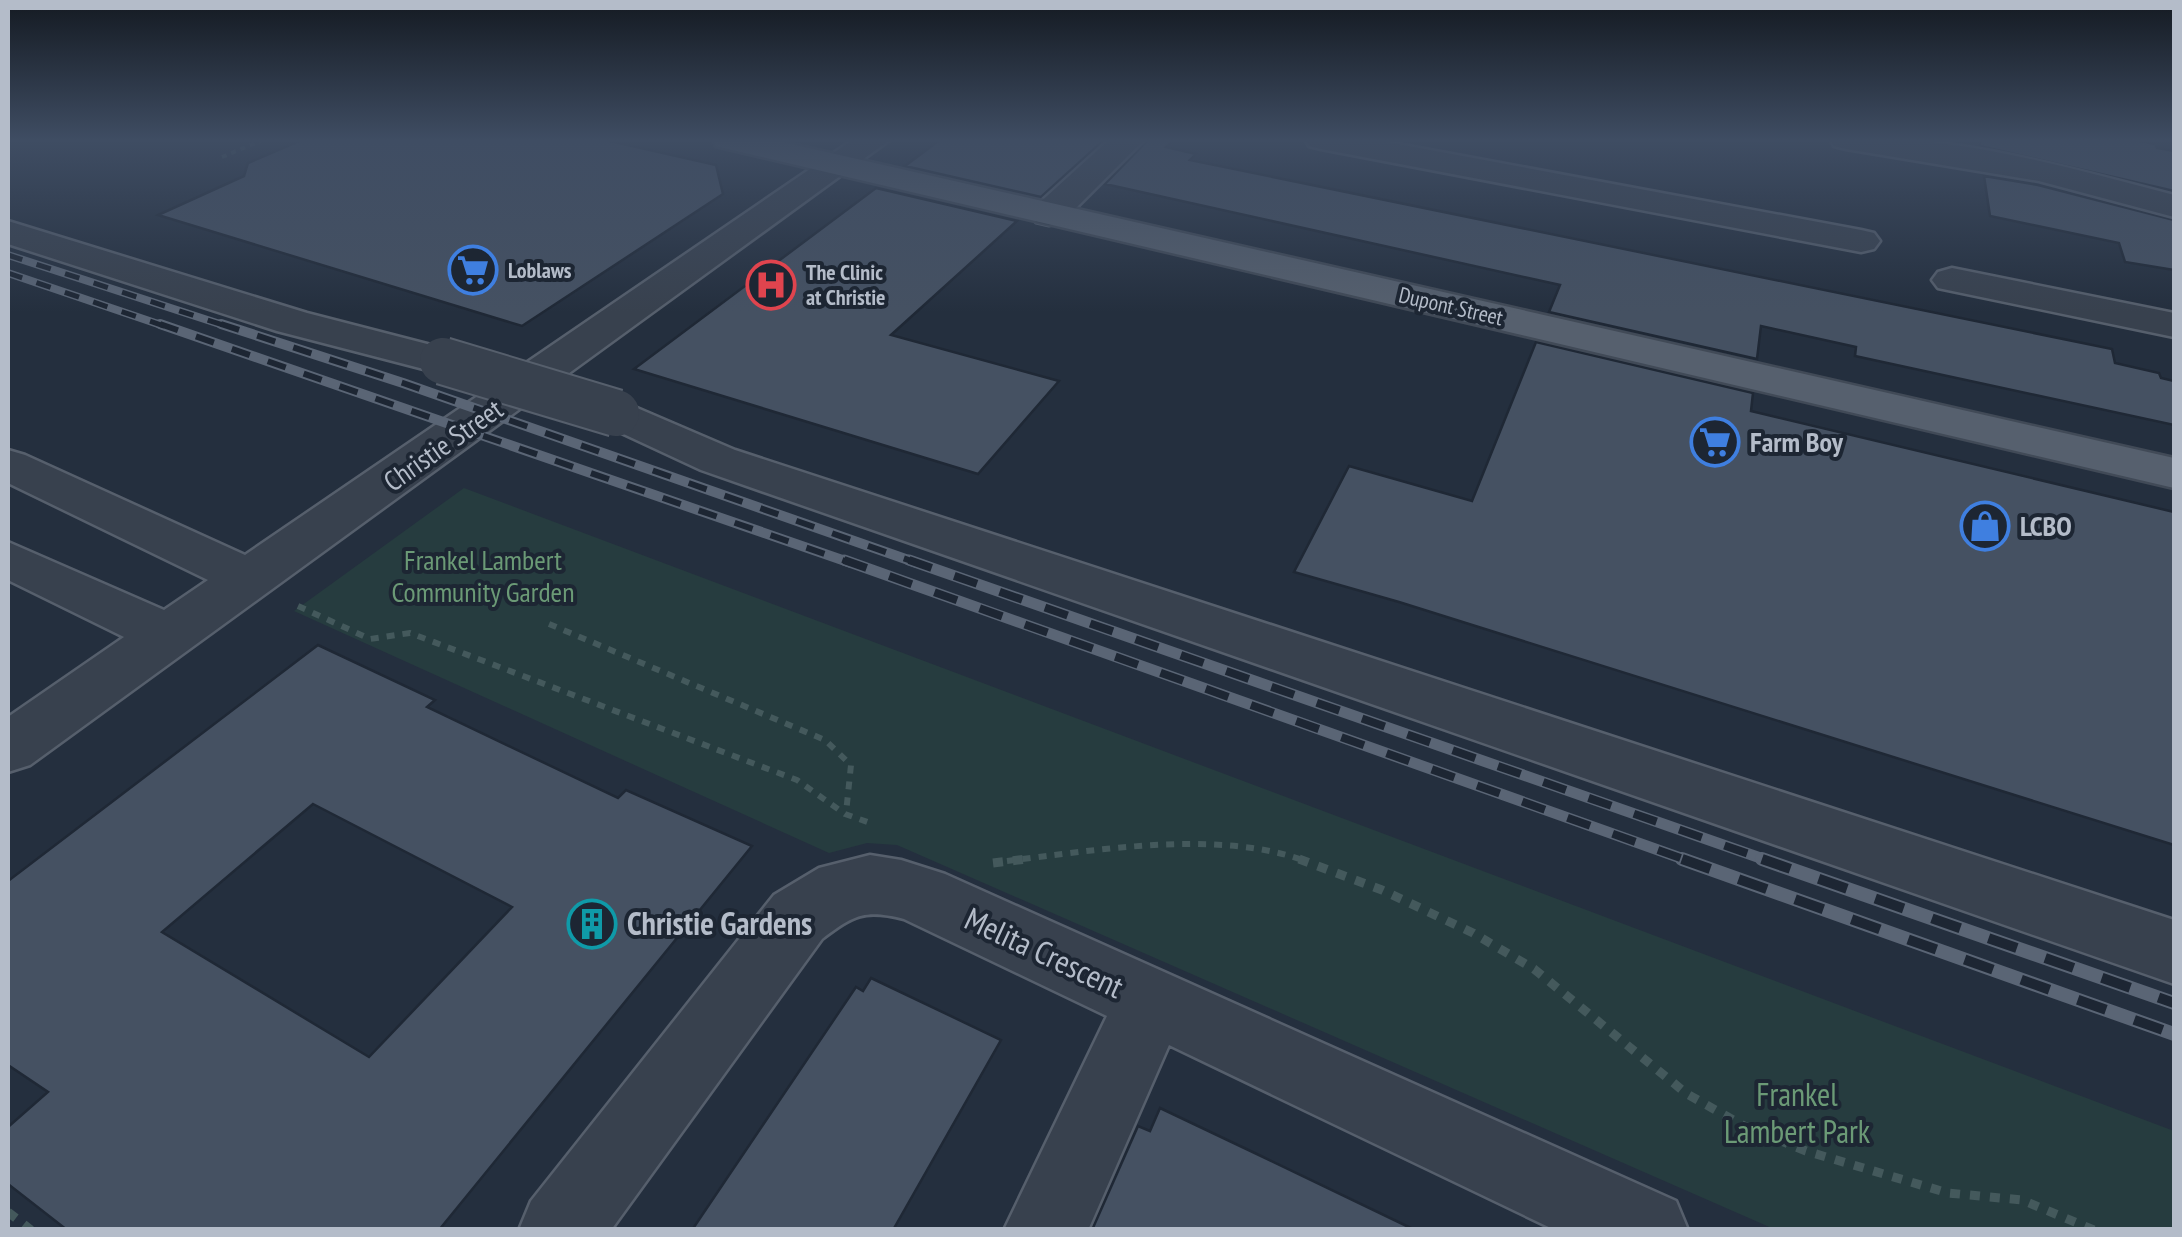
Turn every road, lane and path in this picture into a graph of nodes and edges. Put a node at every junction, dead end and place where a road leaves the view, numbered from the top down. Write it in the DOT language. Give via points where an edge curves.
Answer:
graph roads {
  1 [pos="796,197"];
  2 [pos="976,197"];
  3 [pos="1067,197"];
  4 [pos="1626,197"];
  5 [pos="2140,197"];
  6 [pos="2174,206"];
  7 [pos="1049,214"];
  8 [pos="8,232"];
  9 [pos="1861,242"];
  10 [pos="1952,280"];
  11 [pos="2174,325"];
  12 [pos="8,465"];
  13 [pos="2174,473"];
  14 [pos="8,558"];
  15 [pos="272,592"];
  16 [pos="549,624"];
  17 [pos="171,636"];
  18 [pos="8,748"];
  19 [pos="846,814"];
  20 [pos="879,827"];
  21 [pos="980,865"];
  22 [pos="2174,952"];
  23 [pos="1151,1003"];
  24 [pos="8,1212"];
  25 [pos="31,1230"];
  26 [pos="560,1230"];
  27 [pos="1044,1230"];
  28 [pos="1647,1230"];
  29 [pos="2094,1230"];
  1 -- 15 [label="street, Christie Street"];
  2 -- 7 [label="main road, Dupont Street"];
  3 -- 7 [label="street"];
  4 -- 9 [label="street"];
  5 -- 6 [label="street"];
  7 -- 13 [label="main road, Dupont Street"];
  8 -- 22 [label="street, bridge" via="292,322 616,413 718,460"];
  10 -- 11 [label="street"];
  12 -- 15 [label="street"];
  14 -- 17 [label="street"];
  15 -- 17 [label="street, Christie Street"];
  15 -- 19 [label="path" via="370,639 410,633 798,780"];
  16 -- 19 [label="path" via="825,740 851,765"];
  17 -- 18 [label="street, Christie Street"];
  19 -- 20 [label="path"];
  21 -- 29 [label="path" via="1199,845 1289,855 1382,890 1534,969 1687,1094 1744,1126 1948,1193 2022,1200"];
  23 -- 26 [label="street, Melita Crescent" via="922,895 857,882 798,917"];
  23 -- 27 [label="street"];
  23 -- 28 [label="street, Melita Crescent"];
  24 -- 25 [label="path"];
}
